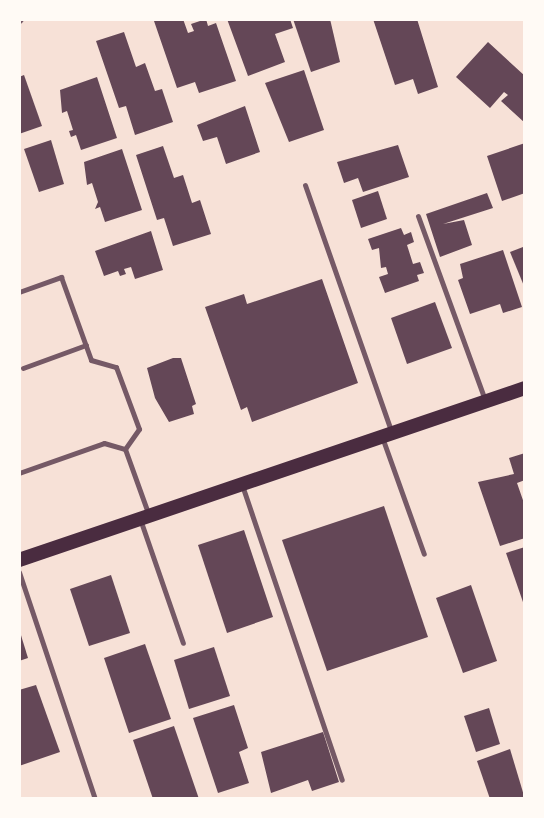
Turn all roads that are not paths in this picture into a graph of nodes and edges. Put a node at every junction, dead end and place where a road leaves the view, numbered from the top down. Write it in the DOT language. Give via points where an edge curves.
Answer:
graph roads {
  1 [pos="305,185"];
  2 [pos="418,216"];
  3 [pos="19,292"];
  4 [pos="86,345"];
  5 [pos="23,368"];
  6 [pos="525,388"];
  7 [pos="485,402"];
  8 [pos="387,435"];
  9 [pos="125,449"];
  10 [pos="19,473"];
  11 [pos="242,485"];
  12 [pos="145,518"];
  13 [pos="424,554"];
  14 [pos="19,560"];
  15 [pos="19,572"];
  16 [pos="183,643"];
  17 [pos="342,780"];
  18 [pos="95,799"];
  1 -- 8 [label="lane"];
  2 -- 7 [label="lane"];
  3 -- 4 [label="lane" via="61,277"];
  4 -- 5 [label="lane"];
  4 -- 9 [label="lane" via="91,360 116,367 139,429"];
  6 -- 7 [label="main road"];
  7 -- 8 [label="main road"];
  8 -- 11 [label="main road"];
  8 -- 13 [label="lane"];
  9 -- 10 [label="lane" via="104,443"];
  9 -- 12 [label="lane"];
  11 -- 12 [label="main road"];
  11 -- 17 [label="lane"];
  12 -- 14 [label="main road"];
  12 -- 16 [label="lane"];
  15 -- 18 [label="lane"];
}
